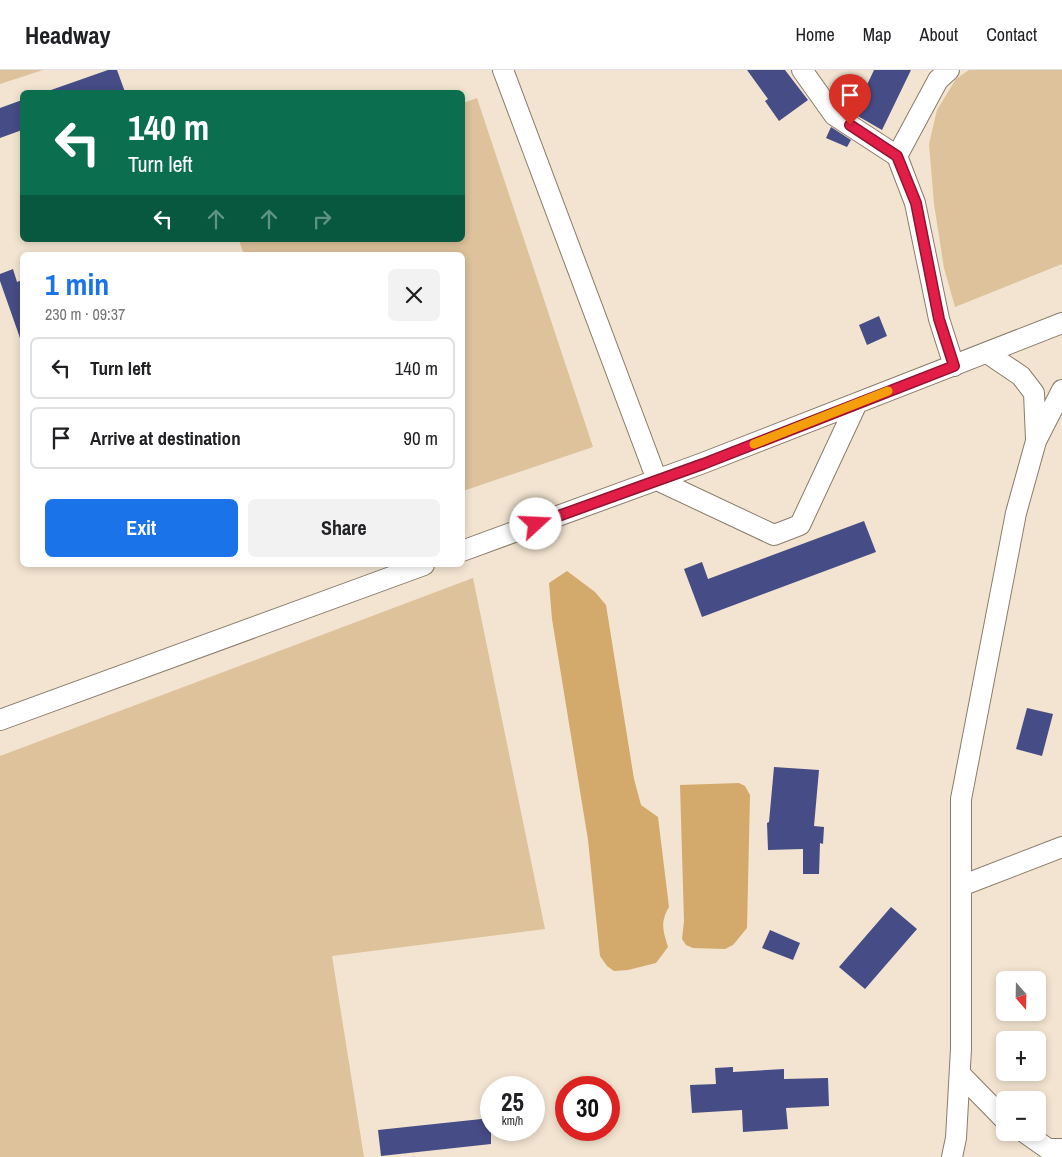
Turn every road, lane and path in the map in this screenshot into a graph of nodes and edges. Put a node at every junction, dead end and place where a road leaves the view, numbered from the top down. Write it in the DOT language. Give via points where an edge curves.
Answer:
graph roads {
  1 [pos="503,70"];
  2 [pos="802,70"];
  3 [pos="949,70"];
  4 [pos="897,156"];
  5 [pos="1062,323"];
  6 [pos="987,352"];
  7 [pos="954,366"];
  8 [pos="1062,390"];
  9 [pos="857,403"];
  10 [pos="1036,440"];
  11 [pos="657,480"];
  12 [pos="465,550"];
  13 [pos="419,567"];
  14 [pos="0,720"];
  15 [pos="1062,847"];
  16 [pos="961,886"];
  17 [pos="960,1074"];
  18 [pos="996,1111"];
  19 [pos="1037,1141"];
  20 [pos="1062,1150"];
  21 [pos="952,1157"];
  1 -- 11 [label="street"];
  2 -- 4 [label="street" via="834,115"];
  3 -- 4 [label="street" via="938,80"];
  4 -- 7 [label="street" via="916,203 939,319"];
  5 -- 6 [label="street"];
  6 -- 7 [label="street"];
  6 -- 10 [label="street" via="1021,376 1034,394"];
  7 -- 9 [label="street"];
  8 -- 10 [label="street"];
  9 -- 11 [label="street"];
  9 -- 11 [label="street" via="800,525 774,535"];
  10 -- 16 [label="street" via="1016,513 961,799"];
  11 -- 12 [label="street"];
  13 -- 14 [label="street"];
  15 -- 16 [label="street"];
  16 -- 17 [label="street"];
  17 -- 18 [label="street"];
  17 -- 21 [label="street"];
  19 -- 20 [label="street" via="1048,1149"];
}
